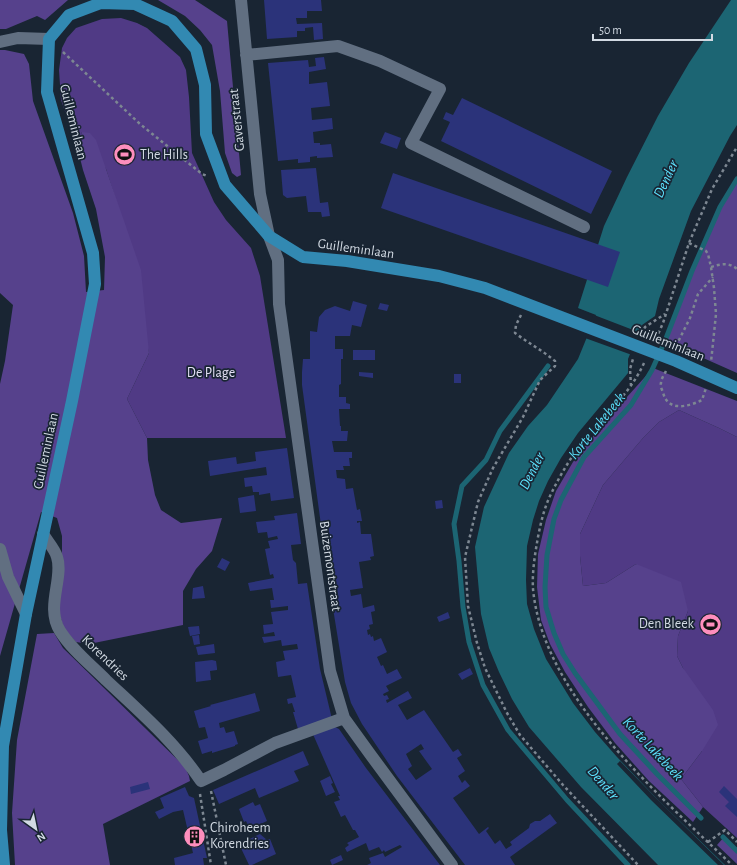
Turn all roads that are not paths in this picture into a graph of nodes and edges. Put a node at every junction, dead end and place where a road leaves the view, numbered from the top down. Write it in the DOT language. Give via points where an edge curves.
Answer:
graph roads {
  1 [pos="241,0"];
  2 [pos="49,39"];
  3 [pos="0,42"];
  4 [pos="246,55"];
  5 [pos="584,226"];
  6 [pos="270,236"];
  7 [pos="737,388"];
  8 [pos="43,534"];
  9 [pos="0,549"];
  10 [pos="26,614"];
  11 [pos="344,718"];
  12 [pos="4,865"];
  13 [pos="452,865"];
  1 -- 4 [label="street, Gaverstraat"];
  2 -- 3 [label="street" via="18,38"];
  2 -- 6 [label="main road, Guilleminlaan" via="69,15 101,3 135,4 172,21 196,49 205,85 206,134 225,185"];
  2 -- 8 [label="main road, Guilleminlaan" via="47,92 93,253 95,284"];
  4 -- 5 [label="street" via="338,46 380,61 440,89 411,143"];
  4 -- 6 [label="street, Gaverstraat" via="260,194"];
  6 -- 7 [label="main road, Guilleminlaan" via="303,257 347,261 439,276 485,288 676,361 709,380"];
  6 -- 11 [label="street, Buizemontstraat" via="278,260 279,304 330,671"];
  8 -- 10 [label="main road, Guilleminlaan"];
  8 -- 11 [label="street, Korendries" via="57,556 59,569 54,596 59,630 72,647 154,726 204,779 274,743"];
  9 -- 10 [label="street" via="8,577"];
  10 -- 12 [label="main road, Guilleminlaan" via="3,746 1,830"];
  11 -- 13 [label="street, Buizemontstraat"];
}
